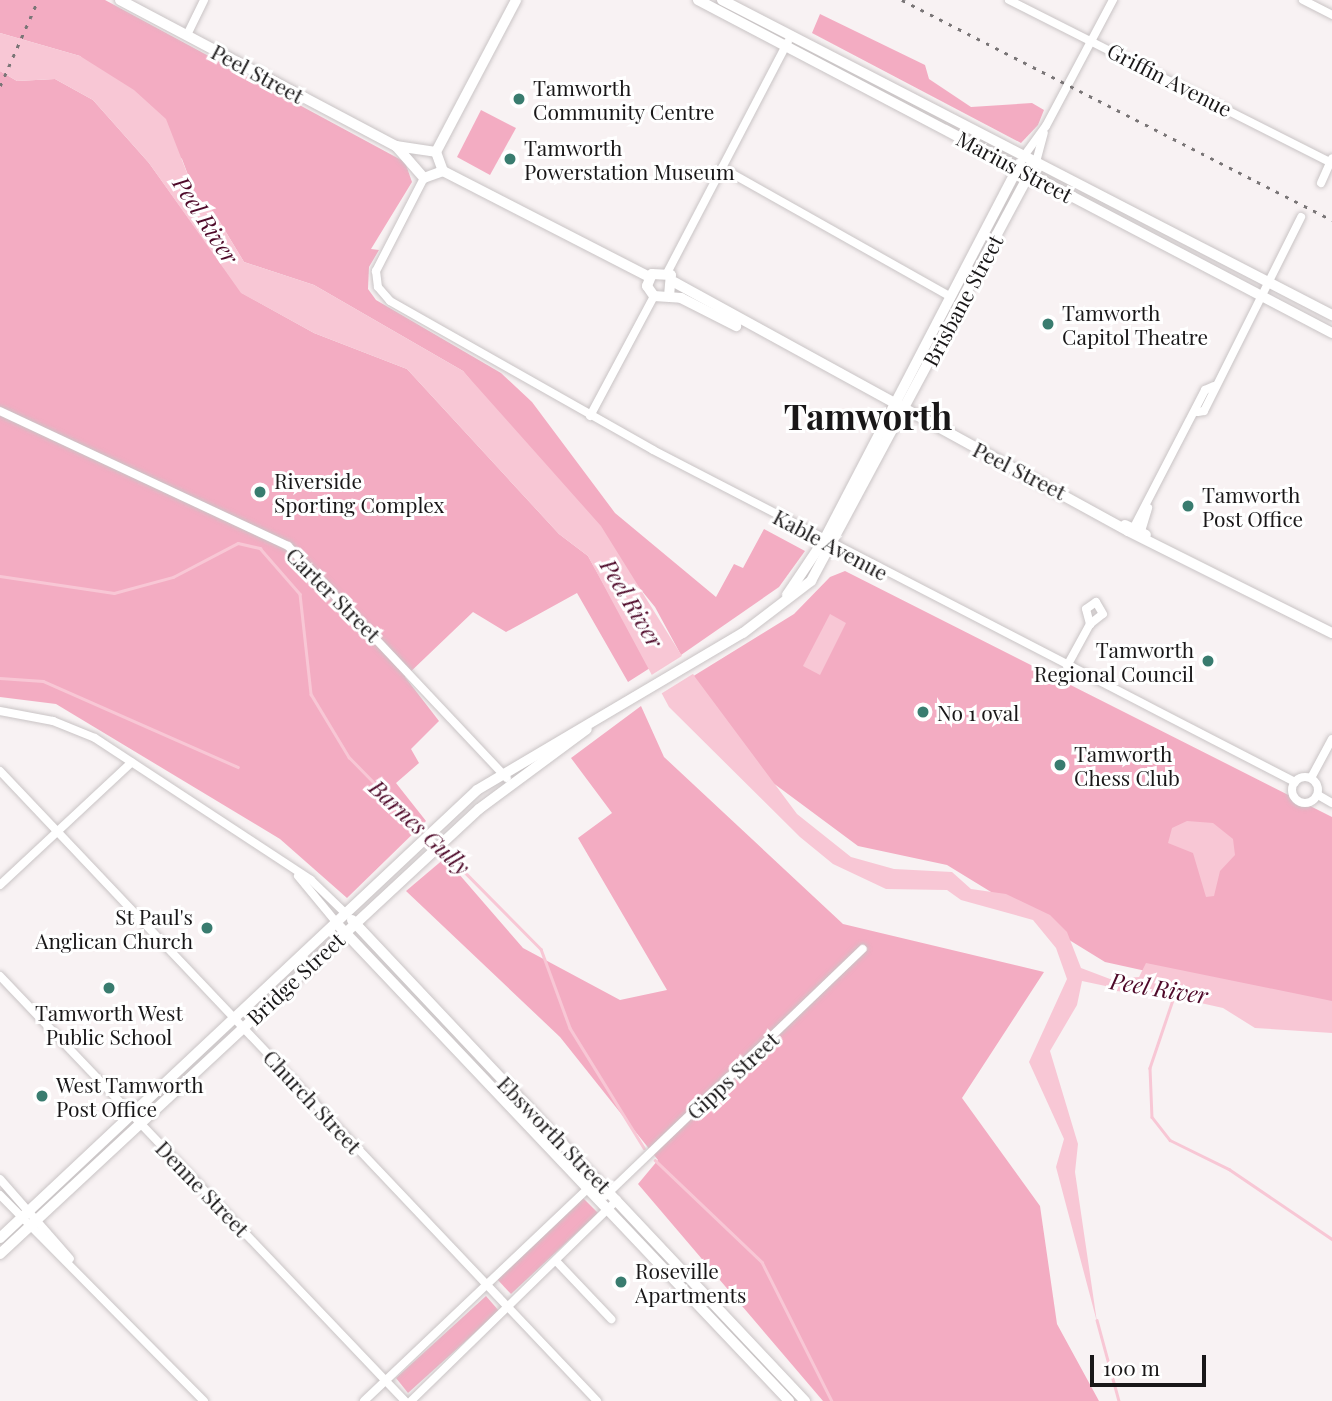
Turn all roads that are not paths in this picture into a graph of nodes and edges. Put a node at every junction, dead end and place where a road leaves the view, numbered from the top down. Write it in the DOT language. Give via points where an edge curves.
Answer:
graph roads {
  1 [pos="120,0"];
  2 [pos="205,0"];
  3 [pos="516,0"];
  4 [pos="698,0"];
  5 [pos="722,0"];
  6 [pos="1009,0"];
  7 [pos="1113,0"];
  8 [pos="1303,0"];
  9 [pos="1332,15"];
  10 [pos="187,34"];
  11 [pos="1093,40"];
  12 [pos="789,41"];
  13 [pos="1046,127"];
  14 [pos="396,146"];
  15 [pos="431,152"];
  16 [pos="1024,156"];
  17 [pos="1331,160"];
  18 [pos="1035,162"];
  19 [pos="1018,166"];
  20 [pos="416,167"];
  21 [pos="722,168"];
  22 [pos="443,171"];
  23 [pos="1030,173"];
  24 [pos="424,178"];
  25 [pos="1321,183"];
  26 [pos="1301,217"];
  27 [pos="649,277"];
  28 [pos="671,277"];
  29 [pos="1269,281"];
  30 [pos="654,296"];
  31 [pos="669,296"];
  32 [pos="1261,296"];
  33 [pos="951,297"];
  34 [pos="1332,315"];
  35 [pos="1332,333"];
  36 [pos="877,396"];
  37 [pos="898,407"];
  38 [pos="0,411"];
  39 [pos="590,416"];
  40 [pos="1137,528"];
  41 [pos="829,543"];
  42 [pos="1090,624"];
  43 [pos="1332,633"];
  44 [pos="1067,666"];
  45 [pos="0,711"];
  46 [pos="603,716"];
  47 [pos="1332,738"];
  48 [pos="132,762"];
  49 [pos="0,772"];
  50 [pos="502,773"];
  51 [pos="1311,778"];
  52 [pos="1294,782"];
  53 [pos="511,783"];
  54 [pos="1318,795"];
  55 [pos="1332,803"];
  56 [pos="57,831"];
  57 [pos="298,876"];
  58 [pos="0,885"];
  59 [pos="345,913"];
  60 [pos="336,922"];
  61 [pos="355,923"];
  62 [pos="345,932"];
  63 [pos="863,949"];
  64 [pos="0,976"];
  65 [pos="234,1018"];
  66 [pos="243,1027"];
  67 [pos="132,1114"];
  68 [pos="141,1123"];
  69 [pos="0,1179"];
  70 [pos="598,1179"];
  71 [pos="589,1188"];
  72 [pos="0,1195"];
  73 [pos="613,1196"];
  74 [pos="600,1200"];
  75 [pos="611,1212"];
  76 [pos="30,1218"];
  77 [pos="0,1238"];
  78 [pos="0,1255"];
  79 [pos="557,1262"];
  80 [pos="486,1284"];
  81 [pos="508,1307"];
  82 [pos="611,1319"];
  83 [pos="386,1380"];
  84 [pos="204,1401"];
  85 [pos="364,1401"];
  86 [pos="405,1401"];
  87 [pos="411,1401"];
  88 [pos="597,1401"];
  89 [pos="789,1401"];
  90 [pos="805,1401"];
  1 -- 10 [label="main road, Peel Street"];
  2 -- 10 [label="street"];
  3 -- 15 [label="main road"];
  4 -- 12 [label="main road, Marius Street"];
  5 -- 12 [label="main road, Marius Street"];
  6 -- 11 [label="street, Griffin Avenue"];
  7 -- 11 [label="street, Brisbane Street"];
  8 -- 9 [label="street"];
  10 -- 14 [label="main road, Peel Street"];
  11 -- 13 [label="street, Brisbane Street"];
  11 -- 17 [label="street, Griffin Avenue"];
  12 -- 16 [label="main road, Marius Street"];
  12 -- 19 [label="main road, Marius Street"];
  12 -- 21 [label="street"];
  13 -- 16 [label="street, Brisbane Street"];
  13 -- 18 [label="street, Brisbane Street"];
  14 -- 15 [label="main road, Peel Street"];
  14 -- 20 [label="main road, Peel Street"];
  15 -- 20 [label="main road"];
  15 -- 22 [label="main road"];
  16 -- 18 [label="main road, Marius Street"];
  16 -- 19 [label="main road, Brisbane Street"];
  17 -- 25 [label="street"];
  18 -- 23 [label="main road, Brisbane Street"];
  18 -- 29 [label="main road, Marius Street"];
  19 -- 23 [label="main road, Marius Street"];
  19 -- 33 [label="main road, Brisbane Street"];
  20 -- 24 [label="main road, Peel Street"];
  21 -- 28 [label="street"];
  21 -- 33 [label="street"];
  22 -- 24 [label="main road"];
  22 -- 27 [label="main road"];
  23 -- 32 [label="main road, Marius Street"];
  23 -- 37 [label="main road, Brisbane Street"];
  24 -- 39 [label="street, Kable Avenue" via="376,271 378,287 390,301"];
  26 -- 29 [label="street"];
  27 -- 28 [label="main road"];
  27 -- 30 [label="main road"];
  28 -- 31 [label="main road"];
  28 -- 36 [label="main road, Peel Street"];
  29 -- 32 [label="street"];
  29 -- 34 [label="main road, Marius Street"];
  30 -- 31 [label="main road"];
  30 -- 39 [label="street"];
  31 -- 36 [label="main road, Peel Street"];
  32 -- 35 [label="main road, Marius Street"];
  32 -- 40 [label="street" via="1205,411 1198,412"];
  33 -- 37 [label="main road, Brisbane Street"];
  36 -- 37 [label="main road, Peel Street"];
  37 -- 40 [label="main road, Peel Street"];
  37 -- 41 [label="main road, Brisbane Street"];
  38 -- 50 [label="street, Carter Street" via="288,546"];
  39 -- 41 [label="street, Kable Avenue"];
  40 -- 43 [label="main road, Peel Street"];
  41 -- 44 [label="street, Kable Avenue"];
  41 -- 46 [label="main road, Bridge Street" via="811,581 777,609"];
  42 -- 44 [label="street"];
  44 -- 52 [label="street, Kable Avenue"];
  45 -- 48 [label="street, Ebsworth Street" via="69,726"];
  46 -- 50 [label="main road, Bridge Street"];
  46 -- 53 [label="main road, Bridge Street"];
  47 -- 51 [label="street"];
  48 -- 56 [label="street"];
  48 -- 57 [label="street, Ebsworth Street"];
  49 -- 56 [label="street, Church Street"];
  50 -- 53 [label="street, Carter Street"];
  50 -- 59 [label="main road, Bridge Street" via="437,825"];
  51 -- 52 [label="street"];
  51 -- 54 [label="street"];
  52 -- 54 [label="street, Kable Avenue" via="1299,802"];
  53 -- 61 [label="main road, Bridge Street"];
  54 -- 55 [label="street"];
  56 -- 58 [label="street"];
  56 -- 65 [label="street, Church Street"];
  57 -- 59 [label="street, Ebsworth Street" via="311,880"];
  57 -- 60 [label="street, Ebsworth Street"];
  59 -- 60 [label="main road, Bridge Street"];
  59 -- 61 [label="main road, Ebsworth Street"];
  60 -- 62 [label="main road, Ebsworth Street"];
  60 -- 65 [label="main road, Bridge Street"];
  61 -- 62 [label="main road, Bridge Street"];
  61 -- 70 [label="main road, Ebsworth Street"];
  62 -- 66 [label="main road, Bridge Street"];
  62 -- 71 [label="main road, Ebsworth Street"];
  63 -- 73 [label="street, Gipps Street"];
  64 -- 67 [label="street, Denne Street"];
  65 -- 66 [label="street, Church Street"];
  65 -- 67 [label="main road, Bridge Street"];
  66 -- 68 [label="main road, Bridge Street"];
  66 -- 80 [label="street, Church Street"];
  67 -- 68 [label="street, Denne Street"];
  67 -- 76 [label="main road, Bridge Street"];
  68 -- 76 [label="main road, Bridge Street"];
  68 -- 83 [label="street, Denne Street"];
  69 -- 76 [label="street"];
  70 -- 71 [label="street"];
  70 -- 73 [label="main road, Ebsworth Street"];
  71 -- 74 [label="main road, Ebsworth Street"];
  71 -- 80 [label="street"];
  72 -- 76 [label="street"];
  73 -- 74 [label="street, Gipps Street"];
  73 -- 75 [label="street, Gipps Street"];
  73 -- 90 [label="main road, Ebsworth Street"];
  74 -- 75 [label="main road, Ebsworth Street"];
  75 -- 79 [label="street, Gipps Street"];
  75 -- 89 [label="main road, Ebsworth Street"];
  76 -- 77 [label="main road, Bridge Street"];
  76 -- 78 [label="main road, Bridge Street"];
  76 -- 84 [label="street"];
  79 -- 81 [label="street, Gipps Street"];
  79 -- 82 [label="street"];
  80 -- 81 [label="street, Church Street"];
  80 -- 83 [label="street"];
  81 -- 87 [label="street, Gipps Street"];
  81 -- 88 [label="street, Church Street"];
  83 -- 85 [label="street"];
  83 -- 86 [label="street, Denne Street"];
}
